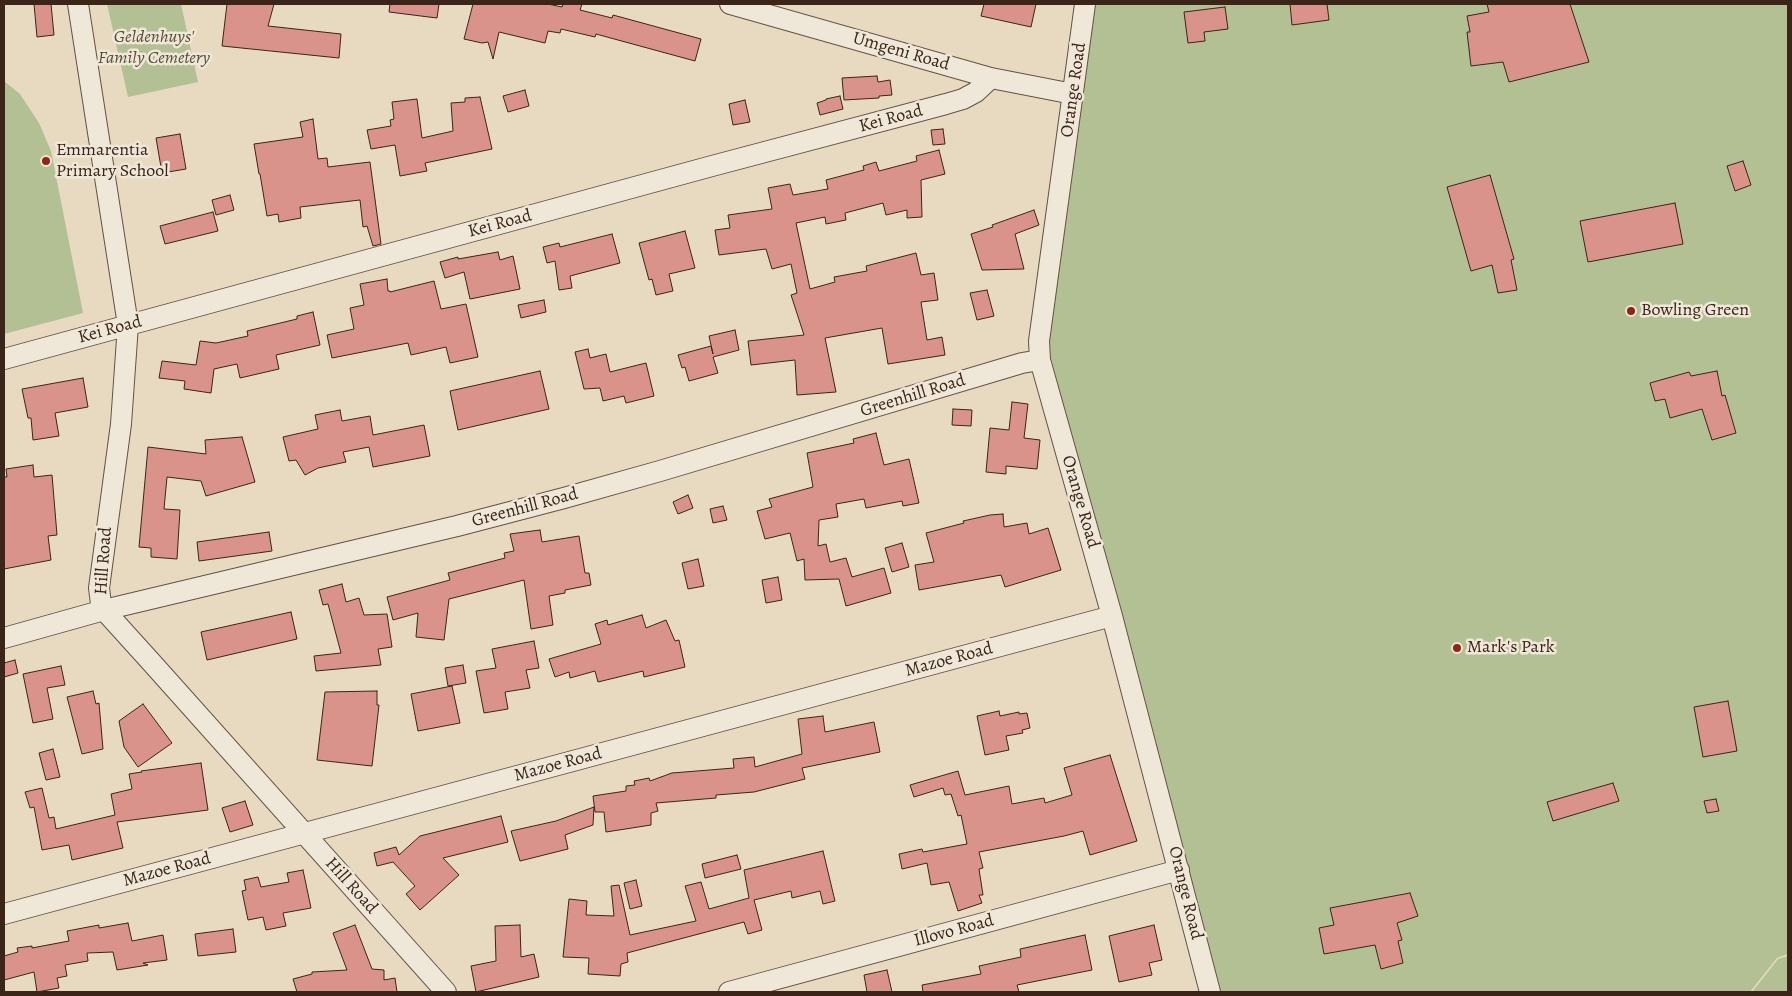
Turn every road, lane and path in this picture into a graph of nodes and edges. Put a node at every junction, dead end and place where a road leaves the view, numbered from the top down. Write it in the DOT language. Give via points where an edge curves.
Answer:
graph roads {
  1 [pos="78,4"];
  2 [pos="730,4"];
  3 [pos="1085,4"];
  4 [pos="991,78"];
  5 [pos="1073,94"];
  6 [pos="128,325"];
  7 [pos="4,359"];
  8 [pos="1040,360"];
  9 [pos="104,610"];
  10 [pos="1112,616"];
  11 [pos="4,638"];
  12 [pos="304,834"];
  13 [pos="1178,870"];
  14 [pos="4,914"];
  15 [pos="446,992"];
  16 [pos="729,992"];
  17 [pos="1210,992"];
  1 -- 6 [label="street, Hill Road"];
  2 -- 4 [label="street, Umgeni Road"];
  3 -- 5 [label="street, Orange Road"];
  4 -- 5 [label="street, Umgeni Road"];
  4 -- 6 [label="street, Kei Road" via="976,92 946,104"];
  5 -- 8 [label="street, Orange Road" via="1039,341"];
  6 -- 7 [label="street, Kei Road"];
  6 -- 9 [label="street, Hill Road" via="120,424 99,588"];
  8 -- 9 [label="street, Greenhill Road" via="564,498"];
  8 -- 10 [label="street, Orange Road"];
  9 -- 11 [label="street, Greenhill Road"];
  9 -- 12 [label="street, Hill Road"];
  10 -- 12 [label="street, Mazoe Road"];
  10 -- 13 [label="street, Orange Road"];
  12 -- 14 [label="street, Mazoe Road"];
  12 -- 15 [label="street, Hill Road"];
  13 -- 16 [label="street, Illovo Road"];
  13 -- 17 [label="street, Orange Road"];
}
